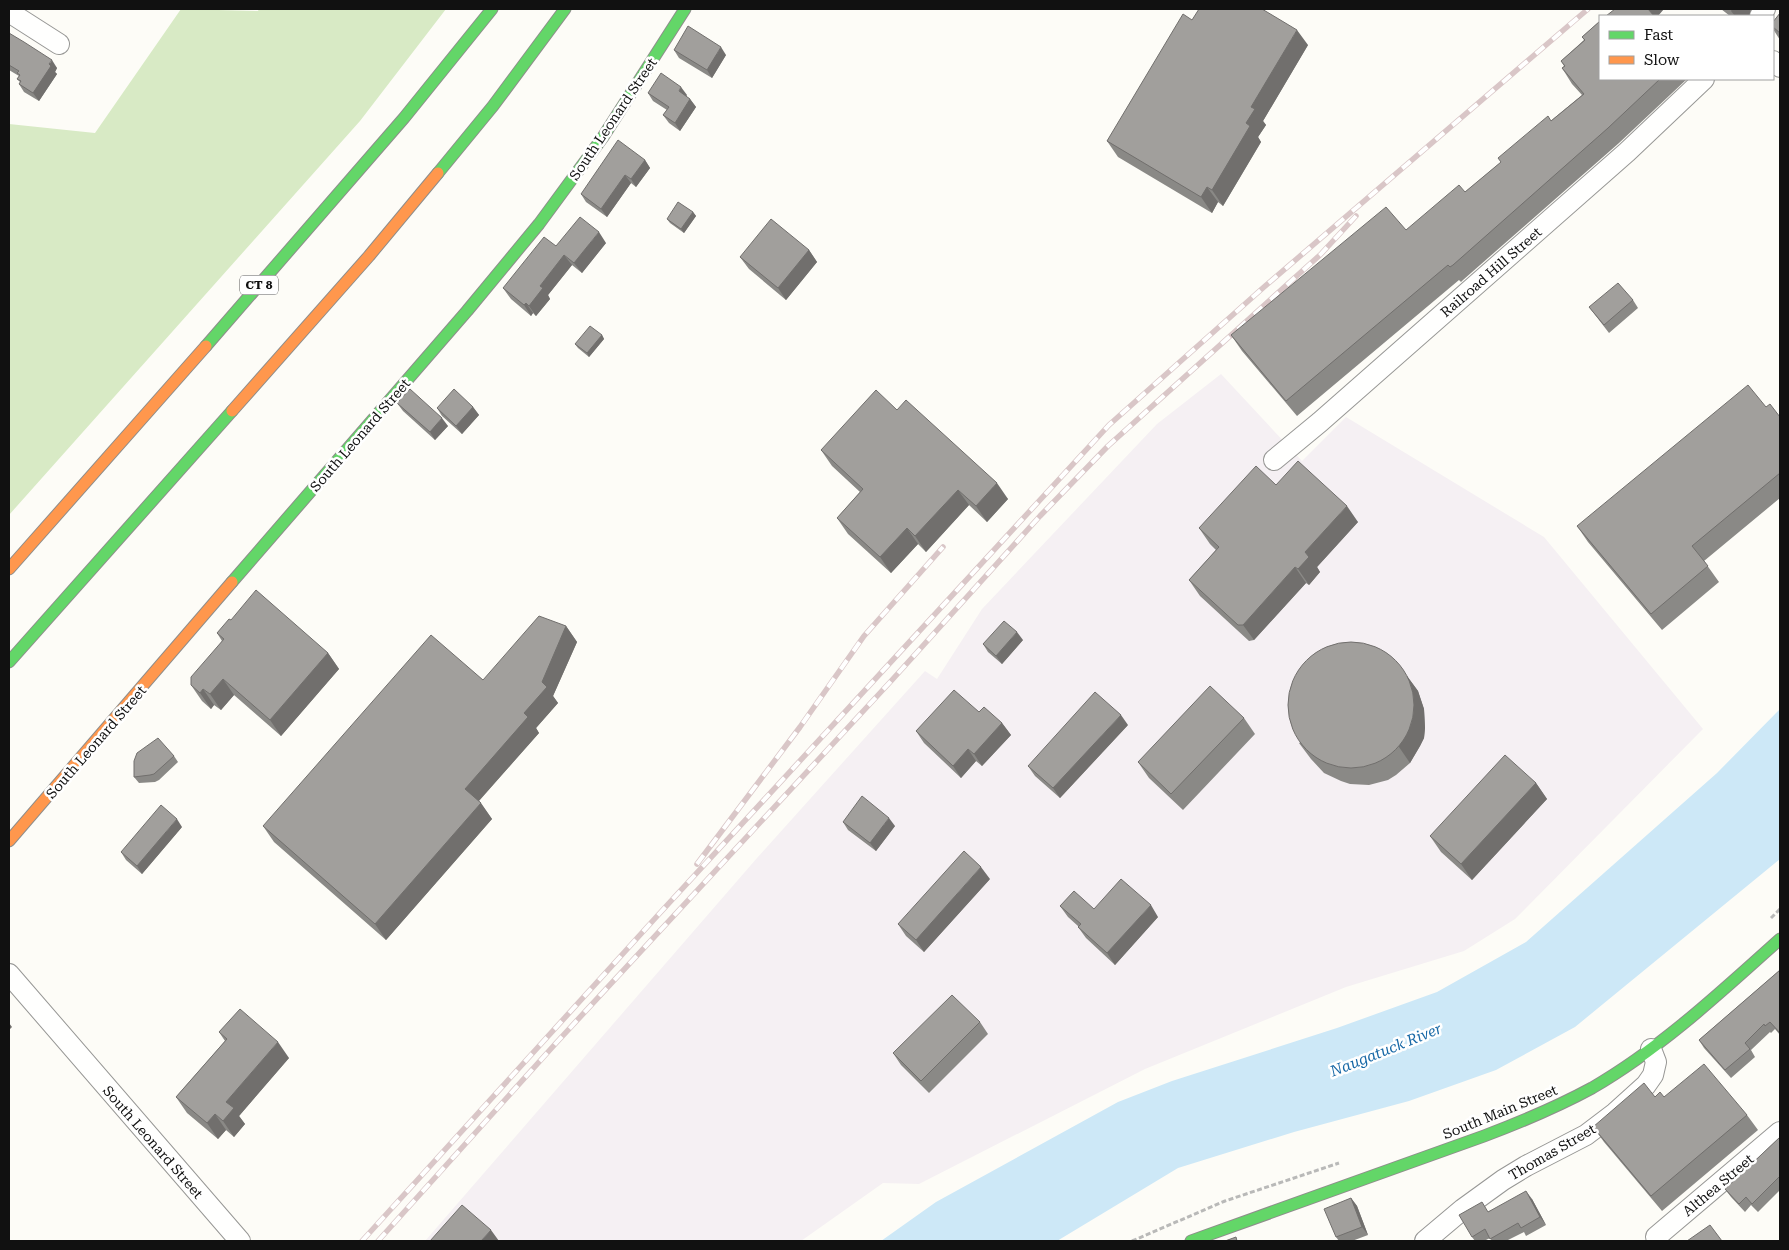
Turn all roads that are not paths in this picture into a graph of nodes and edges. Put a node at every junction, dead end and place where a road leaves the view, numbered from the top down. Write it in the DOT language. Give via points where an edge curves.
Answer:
graph roads {
  1 [pos="492,9"];
  2 [pos="565,9"];
  3 [pos="686,9"];
  4 [pos="9,12"];
  5 [pos="59,44"];
  6 [pos="1703,80"];
  7 [pos="1274,460"];
  8 [pos="9,569"];
  9 [pos="9,662"];
  10 [pos="9,841"];
  11 [pos="1780,939"];
  12 [pos="9,974"];
  13 [pos="1650,1049"];
  14 [pos="1780,1132"];
  15 [pos="1656,1237"];
  16 [pos="240,1241"];
  17 [pos="1191,1241"];
  18 [pos="1425,1241"];
  1 -- 8 [label="main road, CT 8" via="327,208"];
  2 -- 9 [label="main road" via="494,106 370,256"];
  3 -- 10 [label="main road, South Leonard Street" via="623,108 528,237"];
  4 -- 5 [label="street"];
  6 -- 7 [label="street, Railroad Hill Street" via="1627,152"];
  11 -- 13 [label="main road, South Main Street"];
  12 -- 16 [label="street, South Leonard Street"];
  13 -- 17 [label="main road, South Main Street" via="1594,1086 1531,1118"];
  13 -- 18 [label="street, Thomas Street" via="1656,1062 1653,1075 1615,1113 1586,1135 1503,1180"];
  14 -- 15 [label="street, Althea Street"];
}
